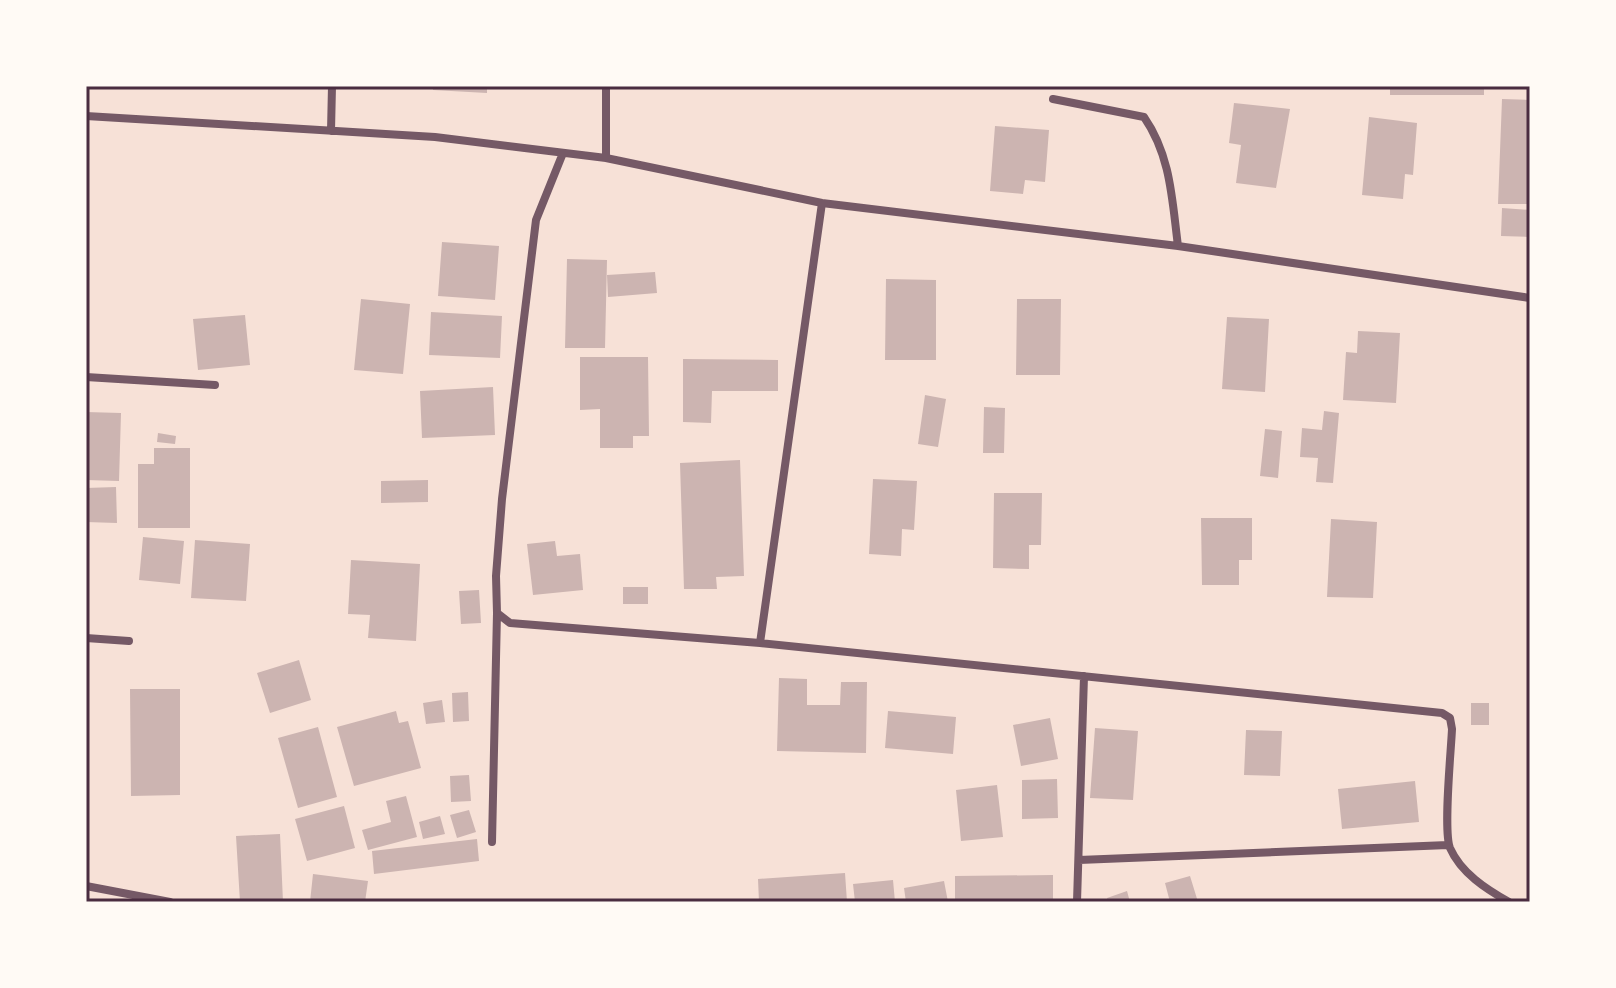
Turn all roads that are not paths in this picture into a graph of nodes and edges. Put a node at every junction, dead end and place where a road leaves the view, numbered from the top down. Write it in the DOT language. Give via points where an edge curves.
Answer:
graph roads {
  1 [pos="332,86"];
  2 [pos="606,86"];
  3 [pos="1053,99"];
  4 [pos="86,116"];
  5 [pos="331,131"];
  6 [pos="563,153"];
  7 [pos="606,158"];
  8 [pos="822,203"];
  9 [pos="1178,246"];
  10 [pos="1530,298"];
  11 [pos="86,377"];
  12 [pos="215,385"];
  13 [pos="497,613"];
  14 [pos="86,638"];
  15 [pos="129,641"];
  16 [pos="760,643"];
  17 [pos="1084,676"];
  18 [pos="492,842"];
  19 [pos="1448,845"];
  20 [pos="1079,860"];
  21 [pos="86,886"];
  22 [pos="170,902"];
  23 [pos="1077,902"];
  24 [pos="1509,902"];
  1 -- 5 [label="street"];
  2 -- 7 [label="street"];
  3 -- 9 [label="street" via="1144,117 1161,141"];
  4 -- 5 [label="street"];
  5 -- 6 [label="street"];
  6 -- 7 [label="street"];
  6 -- 13 [label="street" via="536,220 503,485"];
  7 -- 8 [label="street"];
  8 -- 9 [label="street"];
  8 -- 16 [label="street"];
  9 -- 10 [label="street"];
  11 -- 12 [label="street"];
  13 -- 16 [label="street" via="510,623"];
  13 -- 18 [label="street"];
  14 -- 15 [label="street"];
  16 -- 17 [label="street"];
  17 -- 19 [label="street" via="1442,713 1450,718 1452,729"];
  17 -- 20 [label="street"];
  19 -- 20 [label="street"];
  19 -- 24 [label="street" via="1462,867"];
  20 -- 23 [label="street"];
  21 -- 22 [label="street"];
}
